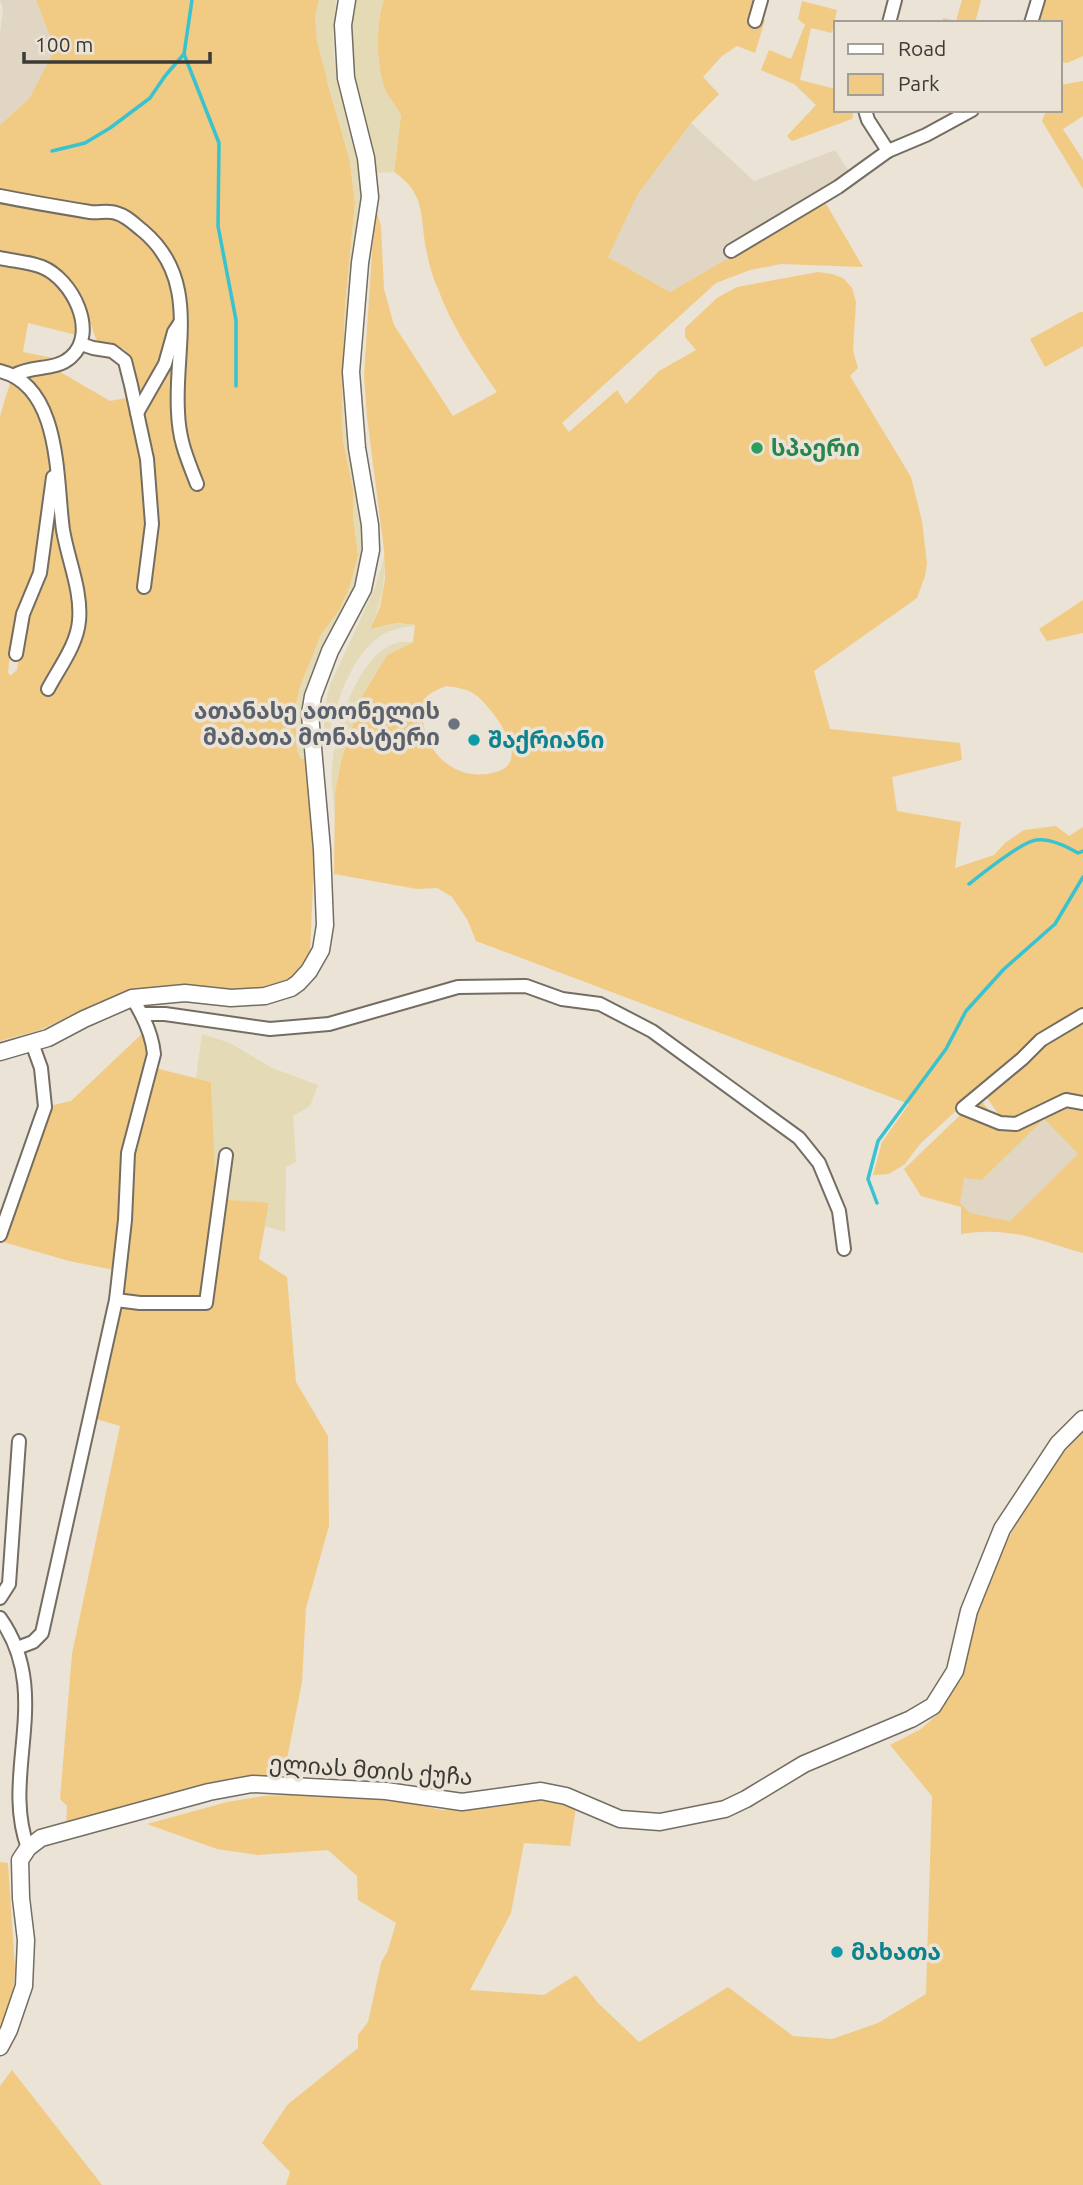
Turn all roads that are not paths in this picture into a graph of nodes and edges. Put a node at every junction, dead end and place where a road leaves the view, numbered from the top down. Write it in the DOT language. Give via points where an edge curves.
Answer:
graph roads {
  1 [pos="347,0"];
  2 [pos="761,0"];
  3 [pos="895,0"];
  4 [pos="1038,0"];
  5 [pos="755,21"];
  6 [pos="890,21"];
  7 [pos="1032,21"];
  8 [pos="865,112"];
  9 [pos="968,112"];
  10 [pos="888,151"];
  11 [pos="0,197"];
  12 [pos="731,251"];
  13 [pos="0,258"];
  14 [pos="180,323"];
  15 [pos="81,344"];
  16 [pos="0,371"];
  17 [pos="15,375"];
  18 [pos="137,413"];
  19 [pos="55,451"];
  20 [pos="197,484"];
  21 [pos="144,587"];
  22 [pos="16,654"];
  23 [pos="48,689"];
  24 [pos="132,998"];
  25 [pos="142,1014"];
  26 [pos="1083,1015"];
  27 [pos="32,1043"];
  28 [pos="2,1049"];
  29 [pos="1083,1103"];
  30 [pos="226,1156"];
  31 [pos="0,1235"];
  32 [pos="844,1249"];
  33 [pos="116,1300"];
  34 [pos="1083,1419"];
  35 [pos="19,1441"];
  36 [pos="0,1598"];
  37 [pos="0,1618"];
  38 [pos="17,1648"];
  39 [pos="28,1848"];
  40 [pos="0,2047"];
  1 -- 24 [label="street" via="346,78 366,158 370,197 351,372 371,550 363,589 330,651 310,714 323,867 321,950 298,983 265,996 185,993"];
  2 -- 5 [label="street"];
  3 -- 6 [label="street"];
  4 -- 7 [label="street"];
  8 -- 10 [label="street"];
  9 -- 10 [label="street"];
  10 -- 12 [label="street" via="838,187"];
  11 -- 14 [label="street" via="114,212 127,218 166,257 178,287"];
  13 -- 15 [label="street" via="41,267 61,281 78,309"];
  14 -- 18 [label="street" via="165,363"];
  14 -- 20 [label="street" via="179,428"];
  15 -- 17 [label="street" via="63,363"];
  15 -- 18 [label="street" via="112,351 125,361"];
  16 -- 17 [label="street"];
  17 -- 19 [label="street" via="32,391 46,416"];
  18 -- 21 [label="street" via="147,459 152,524"];
  19 -- 22 [label="street" via="40,573 23,614"];
  19 -- 23 [label="street" via="79,621 74,641"];
  24 -- 25 [label="street"];
  24 -- 27 [label="street"];
  25 -- 32 [label="street" via="270,1029 329,1024 458,987 526,986 562,999 600,1004 652,1031 799,1138 819,1163 839,1212"];
  25 -- 33 [label="street" via="153,1054 128,1153"];
  26 -- 29 [label="street" via="1041,1040 963,1108 1000,1123 1016,1124 1066,1100"];
  27 -- 28 [label="street"];
  27 -- 31 [label="street" via="41,1068 45,1107"];
  30 -- 33 [label="street" via="206,1303"];
  33 -- 38 [label="street" via="42,1633"];
  34 -- 39 [label="street, ელიას მთის ქუჩა" via="1058,1444 1002,1529 970,1611 955,1671 933,1706 804,1765 725,1809 660,1822 620,1819 566,1796 541,1791 462,1802 386,1791 252,1784 41,1838"];
  35 -- 36 [label="street" via="9,1584"];
  37 -- 38 [label="street"];
  38 -- 39 [label="street" via="25,1699 18,1803 20,1830"];
  39 -- 40 [label="street" via="20,1860 24,1986"];
}
